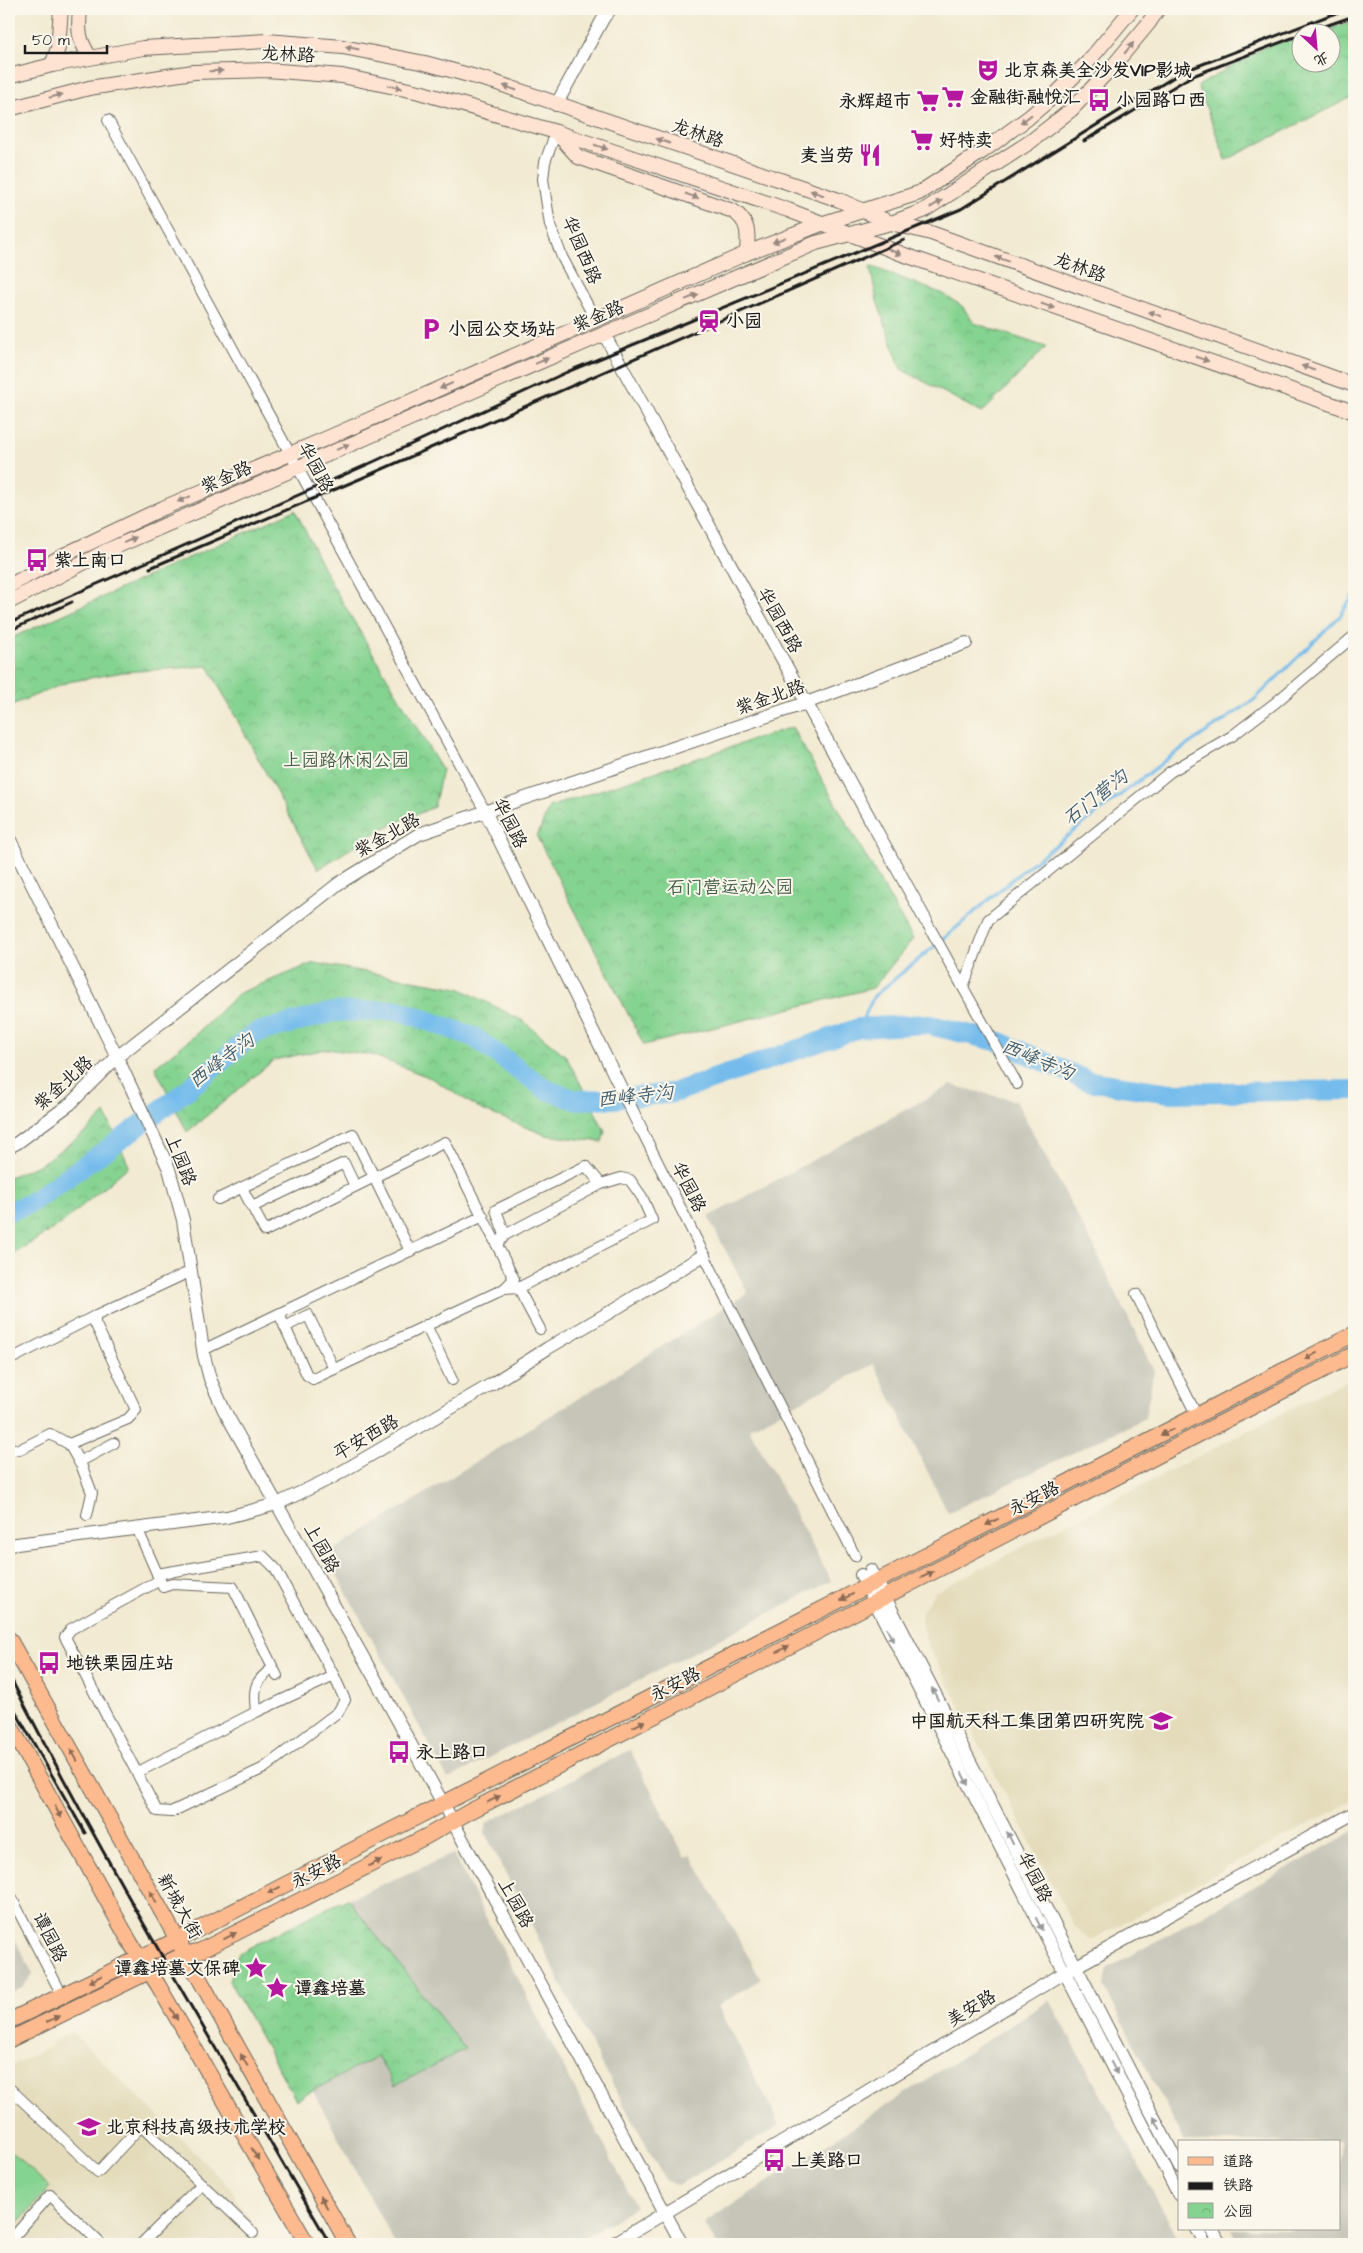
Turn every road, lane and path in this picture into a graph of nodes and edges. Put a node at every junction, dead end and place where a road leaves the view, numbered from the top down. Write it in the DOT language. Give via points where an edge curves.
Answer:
graph roads {
  1 [pos="61,9"];
  2 [pos="80,9"];
  3 [pos="611,9"];
  4 [pos="1132,9"];
  5 [pos="1158,9"];
  6 [pos="90,57"];
  7 [pos="52,65"];
  8 [pos="9,76"];
  9 [pos="556,104"];
  10 [pos="9,109"];
  11 [pos="108,120"];
  12 [pos="556,132"];
  13 [pos="863,209"];
  14 [pos="824,223"];
  15 [pos="891,223"];
  16 [pos="850,233"];
  17 [pos="747,253"];
  18 [pos="596,321"];
  19 [pos="604,334"];
  20 [pos="1354,385"];
  21 [pos="1354,412"];
  22 [pos="290,454"];
  23 [pos="296,467"];
  24 [pos="9,586"];
  25 [pos="9,602"];
  26 [pos="1354,636"];
  27 [pos="966,643"];
  28 [pos="806,704"];
  29 [pos="485,811"];
  30 [pos="9,838"];
  31 [pos="926,921"];
  32 [pos="963,987"];
  33 [pos="117,1057"];
  34 [pos="1017,1084"];
  35 [pos="641,1129"];
  36 [pos="9,1147"];
  37 [pos="374,1176"];
  38 [pos="601,1184"];
  39 [pos="355,1186"];
  40 [pos="242,1188"];
  41 [pos="218,1199"];
  42 [pos="252,1207"];
  43 [pos="483,1216"];
  44 [pos="505,1235"];
  45 [pos="497,1245"];
  46 [pos="410,1251"];
  47 [pos="704,1255"];
  48 [pos="191,1270"];
  49 [pos="518,1288"];
  50 [pos="504,1289"];
  51 [pos="1136,1294"];
  52 [pos="279,1314"];
  53 [pos="95,1316"];
  54 [pos="426,1325"];
  55 [pos="285,1327"];
  56 [pos="540,1329"];
  57 [pos="1354,1334"];
  58 [pos="203,1350"];
  59 [pos="1354,1354"];
  60 [pos="9,1360"];
  61 [pos="334,1369"];
  62 [pos="452,1380"];
  63 [pos="1197,1416"];
  64 [pos="114,1443"];
  65 [pos="69,1444"];
  66 [pos="9,1446"];
  67 [pos="79,1462"];
  68 [pos="277,1504"];
  69 [pos="87,1515"];
  70 [pos="137,1528"];
  71 [pos="9,1545"];
  72 [pos="855,1556"];
  73 [pos="159,1577"];
  74 [pos="869,1578"];
  75 [pos="879,1599"];
  76 [pos="9,1639"];
  77 [pos="334,1676"];
  78 [pos="256,1712"];
  79 [pos="9,1723"];
  80 [pos="138,1772"];
  81 [pos="442,1805"];
  82 [pos="1354,1813"];
  83 [pos="452,1822"];
  84 [pos="9,1893"];
  85 [pos="177,1940"];
  86 [pos="185,1954"];
  87 [pos="139,1958"];
  88 [pos="1070,1970"];
  89 [pos="148,1972"];
  90 [pos="62,1995"];
  91 [pos="9,2020"];
  92 [pos="9,2040"];
  93 [pos="9,2088"];
  94 [pos="1178,2164"];
  95 [pos="202,2184"];
  96 [pos="1178,2193"];
  97 [pos="665,2213"];
  98 [pos="1198,2230"];
  99 [pos="1213,2230"];
  100 [pos="253,2233"];
  101 [pos="9,2242"];
  102 [pos="101,2244"];
  103 [pos="141,2244"];
  104 [pos="307,2244"];
  105 [pos="348,2244"];
  106 [pos="613,2244"];
  107 [pos="682,2244"];
  108 [pos="1205,2244"];
  109 [pos="1220,2244"];
  1 -- 7 [label="main road" via="58,48"];
  2 -- 6 [label="main road" via="78,30 81,44"];
  3 -- 9 [label="street"];
  4 -- 13 [label="main road, 紫金路, one-way" via="1087,64 1028,118 919,192"];
  15 -- 5 [label="main road, 紫金路, one-way" via="932,206 1030,142 1070,110 1113,66"];
  6 -- 7 [label="main road, 龙林路"];
  9 -- 6 [label="main road, 龙林路, one-way" via="425,63 343,47 267,41 142,48"];
  7 -- 8 [label="main road, 龙林路"];
  13 -- 9 [label="main road, 龙林路, one-way"];
  10 -- 12 [label="main road, 龙林路, one-way" via="119,82 193,72 268,70 352,78 419,92"];
  11 -- 22 [label="street, 华园路"];
  12 -- 14 [label="main road, 龙林路, one-way"];
  12 -- 17 [label="main road, one-way" via="578,156 733,211 746,223"];
  12 -- 18 [label="street, 华园西路" via="545,162 543,179 550,225 562,257"];
  13 -- 14 [label="main road, 紫金路"];
  13 -- 15 [label="main road, 龙林路"];
  14 -- 16 [label="main road, 龙林路"];
  14 -- 17 [label="main road, 紫金路, one-way"];
  15 -- 16 [label="main road, 紫金路"];
  20 -- 15 [label="main road, 龙林路, one-way" via="931,233"];
  19 -- 16 [label="main road, 紫金路, one-way" via="816,243"];
  16 -- 21 [label="main road, 龙林路, one-way" via="928,264"];
  17 -- 18 [label="main road, 紫金路"];
  18 -- 22 [label="main road, 紫金路, one-way"];
  23 -- 19 [label="main road, 紫金路, one-way"];
  19 -- 28 [label="street, 华园西路"];
  22 -- 23 [label="street, 华园路"];
  22 -- 24 [label="main road, 紫金路, one-way" via="64,554"];
  25 -- 23 [label="main road, 紫金路, one-way" via="106,550"];
  23 -- 29 [label="street, 华园路"];
  26 -- 32 [label="street" via="1232,736 1170,772 988,920"];
  27 -- 28 [label="street, 紫金北路"];
  28 -- 29 [label="street, 紫金北路"];
  28 -- 31 [label="street, 华园西路"];
  29 -- 33 [label="street, 紫金北路" via="419,834 348,877"];
  29 -- 35 [label="street, 华园路"];
  30 -- 33 [label="street, 上园路"];
  31 -- 32 [label="street"];
  32 -- 34 [label="street"];
  33 -- 36 [label="street, 紫金北路" via="70,1104"];
  33 -- 48 [label="street, 上园路" via="165,1161 178,1198"];
  35 -- 47 [label="street, 华园路"];
  37 -- 39 [label="street"];
  37 -- 40 [label="street" via="353,1134"];
  37 -- 43 [label="street" via="445,1142"];
  37 -- 46 [label="street"];
  38 -- 44 [label="street"];
  38 -- 44 [label="street" via="586,1166 496,1210"];
  38 -- 49 [label="street" via="621,1178 630,1180 652,1220"];
  39 -- 42 [label="street" via="344,1163"];
  39 -- 42 [label="street" via="265,1231"];
  40 -- 41 [label="street"];
  40 -- 42 [label="street"];
  43 -- 45 [label="street"];
  43 -- 46 [label="street"];
  44 -- 45 [label="street"];
  45 -- 50 [label="street" via="514,1279"];
  46 -- 52 [label="street"];
  47 -- 68 [label="street, 平安西路" via="333,1477"];
  47 -- 72 [label="street, 华园路"];
  48 -- 53 [label="street"];
  48 -- 58 [label="street, 上园路"];
  49 -- 50 [label="street"];
  49 -- 56 [label="street"];
  50 -- 54 [label="street"];
  51 -- 63 [label="street"];
  52 -- 55 [label="street"];
  52 -- 58 [label="street"];
  53 -- 60 [label="street"];
  53 -- 65 [label="street" via="94,1322 136,1410 128,1419"];
  54 -- 61 [label="street"];
  54 -- 62 [label="street"];
  55 -- 61 [label="street" via="307,1375 313,1379"];
  55 -- 61 [label="street" via="308,1315"];
  57 -- 63 [label="main road, 永安路, one-way"];
  58 -- 68 [label="street, 上园路" via="210,1379 224,1410"];
  75 -- 59 [label="main road, 永安路, one-way"];
  63 -- 74 [label="main road, 永安路, one-way"];
  64 -- 67 [label="street"];
  65 -- 66 [label="street" via="50,1434 18,1450"];
  65 -- 67 [label="street"];
  67 -- 69 [label="street" via="92,1493"];
  68 -- 70 [label="street, 平安西路" via="227,1517"];
  68 -- 81 [label="street, 上园路"];
  70 -- 71 [label="street, 平安西路"];
  70 -- 73 [label="street"];
  73 -- 77 [label="street" via="263,1556 275,1568"];
  73 -- 78 [label="street" via="163,1587 172,1584 233,1587 275,1672 261,1676 256,1685"];
  73 -- 80 [label="street" via="71,1630 65,1637"];
  74 -- 75 [label="street, 华园路"];
  74 -- 81 [label="main road, 永安路, one-way"];
  83 -- 75 [label="main road, 永安路, one-way"];
  75 -- 88 [label="street, 华园路"];
  85 -- 76 [label="main road, 新城大街, one-way"];
  77 -- 78 [label="street"];
  77 -- 80 [label="street" via="345,1700 338,1712 264,1768 171,1812 157,1811"];
  78 -- 80 [label="street"];
  79 -- 87 [label="main road, one-way"];
  81 -- 83 [label="street, 上园路"];
  81 -- 85 [label="main road, 永安路, one-way"];
  82 -- 88 [label="street, 美安路"];
  86 -- 83 [label="main road, 永安路, one-way" via="200,1951"];
  83 -- 97 [label="street, 上园路"];
  84 -- 90 [label="street, 谭园路"];
  85 -- 86 [label="main road, 新城大街"];
  85 -- 87 [label="main road, 永安路"];
  86 -- 89 [label="main road, 永安路"];
  105 -- 86 [label="main road, 新城大街, one-way"];
  87 -- 89 [label="main road"];
  87 -- 90 [label="main road, 永安路, one-way"];
  94 -- 88 [label="street, 华园路, one-way"];
  88 -- 96 [label="street, 华园路, one-way"];
  88 -- 97 [label="street, 美安路"];
  92 -- 89 [label="main road, 永安路, one-way"];
  89 -- 104 [label="main road, one-way"];
  90 -- 91 [label="main road, 永安路"];
  93 -- 95 [label="street" via="98,2172 141,2126"];
  95 -- 100 [label="street"];
  95 -- 103 [label="street"];
  97 -- 106 [label="street, 美安路"];
  97 -- 107 [label="street, 上园路"];
  98 -- 108 [label="street"];
  99 -- 109 [label="street"];
  101 -- 102 [label="street" via="50,2195"];
}
